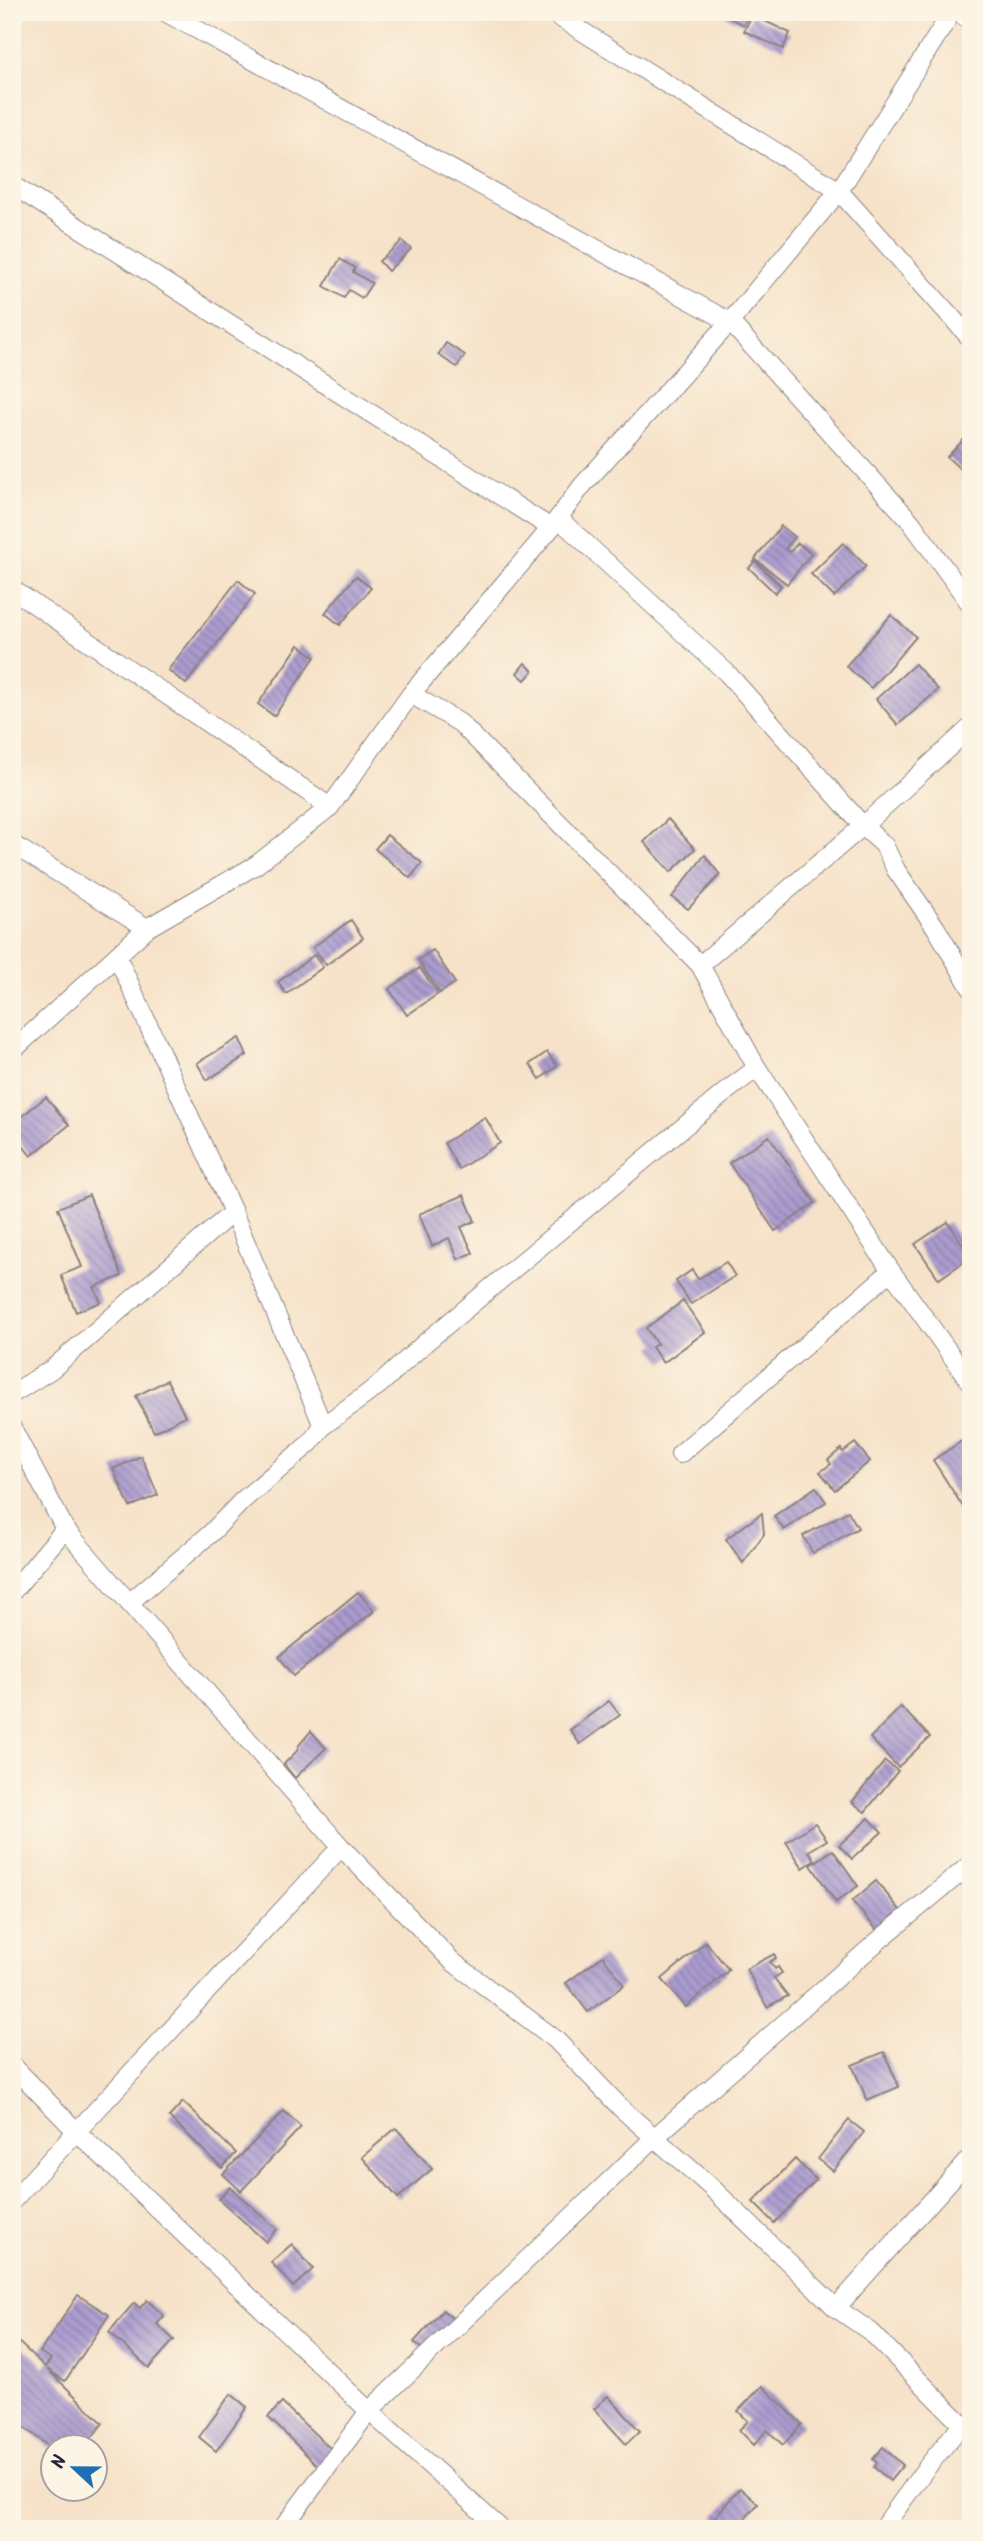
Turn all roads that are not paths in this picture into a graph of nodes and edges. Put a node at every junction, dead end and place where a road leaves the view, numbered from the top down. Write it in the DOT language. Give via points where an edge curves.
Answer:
graph roads {
  1 [pos="166,12"];
  2 [pos="551,12"];
  3 [pos="952,12"];
  4 [pos="960,12"];
  5 [pos="971,22"];
  6 [pos="12,185"];
  7 [pos="839,191"];
  8 [pos="730,322"];
  9 [pos="971,339"];
  10 [pos="555,523"];
  11 [pos="12,589"];
  12 [pos="971,605"];
  13 [pos="411,694"];
  14 [pos="971,727"];
  15 [pos="330,807"];
  16 [pos="863,825"];
  17 [pos="12,844"];
  18 [pos="147,928"];
  19 [pos="117,956"];
  20 [pos="700,965"];
  21 [pos="971,988"];
  22 [pos="12,1051"];
  23 [pos="757,1068"];
  24 [pos="233,1212"];
  25 [pos="891,1271"];
  26 [pos="971,1383"];
  27 [pos="12,1394"];
  28 [pos="323,1426"];
  29 [pos="12,1428"];
  30 [pos="680,1454"];
  31 [pos="65,1529"];
  32 [pos="12,1592"];
  33 [pos="130,1602"];
  34 [pos="341,1847"];
  35 [pos="971,1864"];
  36 [pos="12,2065"];
  37 [pos="77,2132"];
  38 [pos="653,2138"];
  39 [pos="971,2157"];
  40 [pos="12,2201"];
  41 [pos="836,2308"];
  42 [pos="369,2411"];
  43 [pos="967,2426"];
  44 [pos="282,2529"];
  45 [pos="501,2529"];
  46 [pos="882,2529"];
  1 -- 8 [label="street"];
  2 -- 7 [label="street"];
  3 -- 7 [label="street"];
  4 -- 5 [label="street"];
  6 -- 10 [label="street"];
  7 -- 8 [label="street"];
  7 -- 9 [label="street"];
  8 -- 10 [label="street" via="582,485"];
  8 -- 12 [label="street" via="911,522"];
  10 -- 13 [label="street"];
  10 -- 16 [label="street" via="727,673"];
  11 -- 15 [label="street"];
  13 -- 15 [label="street"];
  13 -- 20 [label="street" via="460,723"];
  14 -- 16 [label="street"];
  15 -- 18 [label="street" via="256,865"];
  16 -- 20 [label="street"];
  16 -- 21 [label="street" via="884,845"];
  17 -- 18 [label="street"];
  18 -- 19 [label="street"];
  19 -- 22 [label="street"];
  19 -- 24 [label="street"];
  20 -- 23 [label="street"];
  23 -- 25 [label="street"];
  23 -- 28 [label="street" via="379,1385"];
  24 -- 27 [label="street" via="52,1369"];
  24 -- 28 [label="street"];
  25 -- 26 [label="street"];
  25 -- 30 [label="street"];
  28 -- 33 [label="street" via="310,1443"];
  29 -- 31 [label="street"];
  31 -- 32 [label="street"];
  31 -- 33 [label="street"];
  33 -- 34 [label="street"];
  34 -- 37 [label="street"];
  34 -- 38 [label="street" via="453,1962 555,2039"];
  35 -- 38 [label="street"];
  36 -- 37 [label="street"];
  37 -- 40 [label="street"];
  37 -- 42 [label="street"];
  38 -- 41 [label="street" via="712,2188"];
  38 -- 42 [label="street"];
  39 -- 41 [label="street"];
  41 -- 43 [label="street" via="871,2332"];
  42 -- 44 [label="street"];
  42 -- 45 [label="street"];
  43 -- 46 [label="street" via="924,2471"];
}
